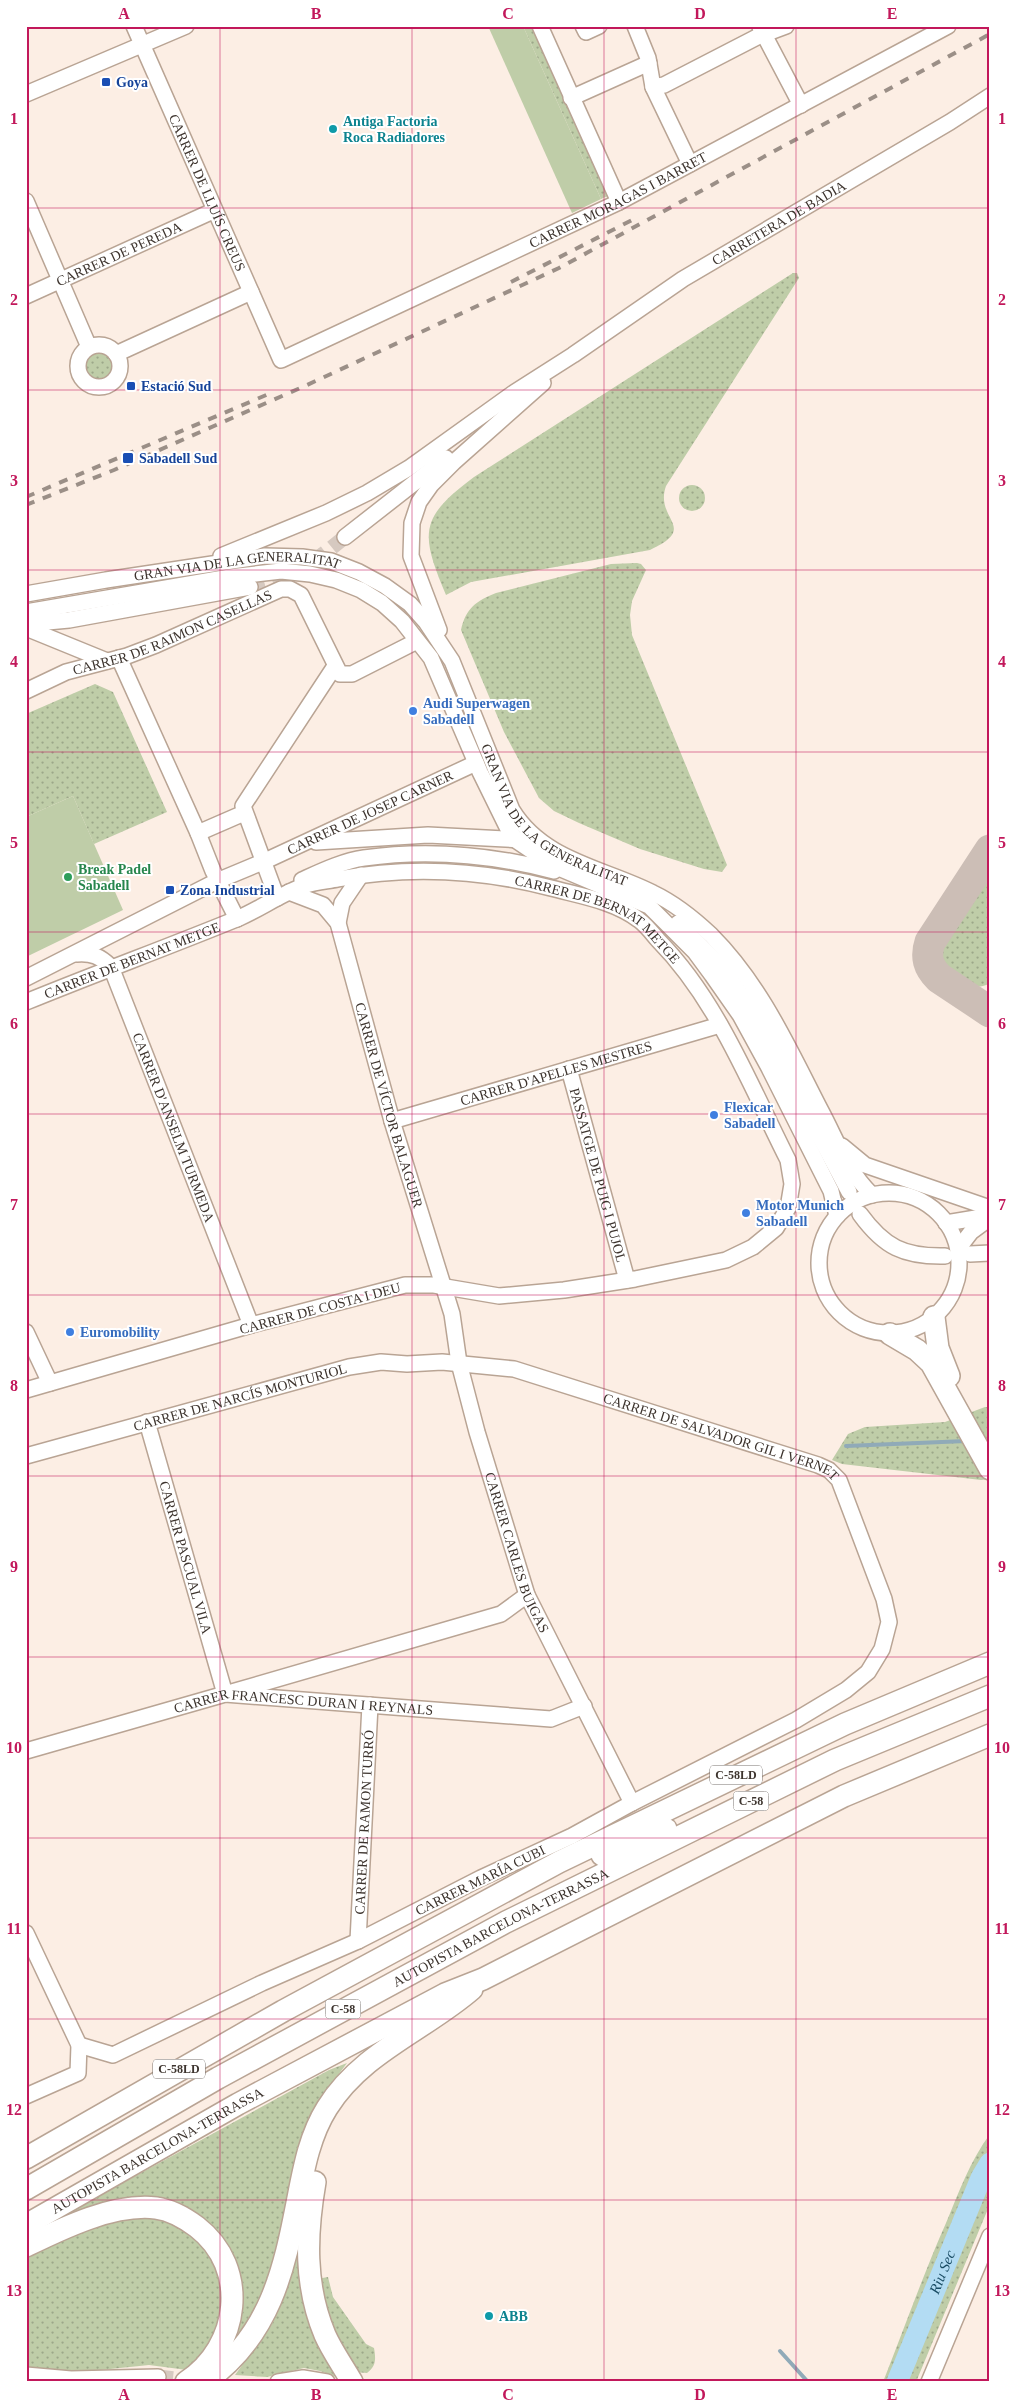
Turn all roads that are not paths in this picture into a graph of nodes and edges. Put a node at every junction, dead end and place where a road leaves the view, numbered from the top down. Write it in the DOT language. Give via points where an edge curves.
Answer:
graph roads {
  1 [pos="134,26"];
  2 [pos="186,26"];
  3 [pos="540,26"];
  4 [pos="583,26"];
  5 [pos="599,26"];
  6 [pos="635,26"];
  7 [pos="786,26"];
  8 [pos="948,26"];
  9 [pos="762,31"];
  10 [pos="142,44"];
  11 [pos="649,63"];
  12 [pos="653,88"];
  13 [pos="26,94"];
  14 [pos="990,96"];
  15 [pos="571,98"];
  16 [pos="801,105"];
  17 [pos="690,164"];
  18 [pos="26,201"];
  19 [pos="620,202"];
  20 [pos="213,211"];
  21 [pos="61,280"];
  22 [pos="251,292"];
  23 [pos="26,296"];
  24 [pos="89,347"];
  25 [pos="116,354"];
  26 [pos="573,355"];
  27 [pos="281,360"];
  28 [pos="346,538"];
  29 [pos="191,566"];
  30 [pos="250,587"];
  31 [pos="26,594"];
  32 [pos="26,612"];
  33 [pos="26,624"];
  34 [pos="26,628"];
  35 [pos="417,641"];
  36 [pos="113,660"];
  37 [pos="452,661"];
  38 [pos="335,666"];
  39 [pos="26,691"];
  40 [pos="476,762"];
  41 [pos="244,813"];
  42 [pos="198,833"];
  43 [pos="517,841"];
  44 [pos="300,844"];
  45 [pos="264,861"];
  46 [pos="361,875"];
  47 [pos="577,877"];
  48 [pos="217,881"];
  49 [pos="632,883"];
  50 [pos="283,895"];
  51 [pos="649,906"];
  52 [pos="237,919"];
  53 [pos="338,923"];
  54 [pos="75,954"];
  55 [pos="111,967"];
  56 [pos="26,978"];
  57 [pos="26,1002"];
  58 [pos="720,1025"];
  59 [pos="569,1069"];
  60 [pos="392,1121"];
  61 [pos="836,1140"];
  62 [pos="788,1160"];
  63 [pos="849,1192"];
  64 [pos="872,1195"];
  65 [pos="990,1208"];
  66 [pos="860,1214"];
  67 [pos="837,1216"];
  68 [pos="990,1217"];
  69 [pos="946,1223"];
  70 [pos="957,1253"];
  71 [pos="990,1254"];
  72 [pos="627,1280"];
  73 [pos="442,1287"];
  74 [pos="934,1317"];
  75 [pos="251,1325"];
  76 [pos="26,1332"];
  77 [pos="890,1334"];
  78 [pos="459,1363"];
  79 [pos="50,1383"];
  80 [pos="26,1390"];
  81 [pos="959,1404"];
  82 [pos="147,1422"];
  83 [pos="990,1454"];
  84 [pos="26,1456"];
  85 [pos="990,1469"];
  86 [pos="527,1595"];
  87 [pos="990,1653"];
  88 [pos="990,1663"];
  89 [pos="868,1672"];
  90 [pos="225,1694"];
  91 [pos="990,1696"];
  92 [pos="370,1705"];
  93 [pos="584,1706"];
  94 [pos="882,1707"];
  95 [pos="990,1735"];
  96 [pos="26,1751"];
  97 [pos="835,1760"];
  98 [pos="632,1803"];
  99 [pos="488,1901"];
  100 [pos="26,1933"];
  101 [pos="358,1940"];
  102 [pos="482,1979"];
  103 [pos="80,2044"];
  104 [pos="371,2060"];
  105 [pos="26,2096"];
  106 [pos="75,2128"];
  107 [pos="26,2145"];
  108 [pos="26,2158"];
  109 [pos="26,2188"];
  110 [pos="26,2225"];
  111 [pos="990,2236"];
  112 [pos="26,2246"];
  113 [pos="26,2375"];
  114 [pos="158,2377"];
  115 [pos="186,2382"];
  116 [pos="204,2382"];
  117 [pos="278,2382"];
  118 [pos="327,2382"];
  119 [pos="352,2382"];
  120 [pos="929,2382"];
  1 -- 10 [label="street, CARRER DE LLUÍS CREUS"];
  2 -- 10 [label="street"];
  3 -- 15 [label="street"];
  4 -- 5 [label="street" via="586,32"];
  6 -- 11 [label="street"];
  7 -- 9 [label="street"];
  8 -- 16 [label="street, CARRER MORAGAS I BARRET"];
  9 -- 12 [label="street" via="759,36"];
  9 -- 16 [label="street"];
  10 -- 13 [label="street"];
  10 -- 20 [label="street, CARRER DE LLUÍS CREUS"];
  11 -- 12 [label="street"];
  11 -- 15 [label="street"];
  12 -- 17 [label="street"];
  14 -- 26 [label="street, CARRETERA DE BADIA" via="684,279"];
  15 -- 19 [label="street"];
  16 -- 17 [label="street, CARRER MORAGAS I BARRET"];
  17 -- 19 [label="street, CARRER MORAGAS I BARRET"];
  18 -- 21 [label="street"];
  19 -- 27 [label="street, CARRER MORAGAS I BARRET"];
  20 -- 21 [label="street, CARRER DE PEREDA"];
  20 -- 22 [label="street, CARRER DE LLUÍS CREUS"];
  21 -- 23 [label="street, CARRER DE PEREDA"];
  21 -- 24 [label="street"];
  22 -- 25 [label="street"];
  22 -- 27 [label="street, CARRER DE LLUÍS CREUS"];
  24 -- 25 [label="street" via="104,345"];
  24 -- 25 [label="street" via="81,354 78,370 85,382 92,386 104,387 115,380 120,366"];
  26 -- 28 [label="street"];
  26 -- 29 [label="street" via="409,468 367,493 284,532"];
  26 -- 37 [label="street" via="454,462 419,502 412,523 411,556"];
  29 -- 31 [label="street, GRAN VIA DE LA GENERALITAT"];
  29 -- 37 [label="street, GRAN VIA DE LA GENERALITAT" via="265,556 331,561 386,586 410,604"];
  30 -- 33 [label="street" via="69,620"];
  32 -- 35 [label="street, GRAN VIA DE LA GENERALITAT" via="281,571 336,580 361,590 402,621"];
  34 -- 36 [label="street"];
  35 -- 38 [label="street" via="352,674 340,674"];
  35 -- 40 [label="street, GRAN VIA DE LA GENERALITAT" via="431,658"];
  36 -- 38 [label="street, CARRER DE RAIMON CASELLAS" via="156,645 285,588 301,595"];
  36 -- 39 [label="street, CARRER DE RAIMON CASELLAS" via="66,672"];
  36 -- 42 [label="street"];
  37 -- 49 [label="street, GRAN VIA DE LA GENERALITAT" via="512,810 522,826 577,863"];
  38 -- 41 [label="street" via="243,806"];
  40 -- 43 [label="street, GRAN VIA DE LA GENERALITAT"];
  40 -- 44 [label="street, CARRER DE JOSEP CARNER"];
  41 -- 42 [label="street"];
  41 -- 45 [label="street"];
  42 -- 48 [label="street"];
  43 -- 44 [label="street" via="428,835"];
  43 -- 47 [label="street, GRAN VIA DE LA GENERALITAT"];
  43 -- 49 [label="street" via="524,840 560,862 599,878"];
  44 -- 45 [label="street, CARRER DE JOSEP CARNER"];
  45 -- 48 [label="street, CARRER DE BERNAT METGE"];
  45 -- 50 [label="street"];
  46 -- 50 [label="street, CARRER DE BERNAT METGE" via="306,885"];
  46 -- 53 [label="street" via="342,903"];
  46 -- 58 [label="street, CARRER DE BERNAT METGE" via="431,871 491,876 607,903 639,920 682,964"];
  47 -- 50 [label="street, CARRER DE BERNAT METGE" via="516,862 427,854 362,858 303,879"];
  47 -- 51 [label="street, GRAN VIA DE LA GENERALITAT"];
  48 -- 52 [label="street, CARRER DE BERNAT METGE"];
  48 -- 54 [label="street, CARRER DE BERNAT METGE"];
  49 -- 61 [label="street, GRAN VIA DE LA GENERALITAT" via="682,908 737,964 775,1021"];
  50 -- 52 [label="street, CARRER DE BERNAT METGE"];
  50 -- 53 [label="street, CARRER DE VÍCTOR BALAGUER" via="322,905"];
  51 -- 63 [label="street" via="677,921 736,985"];
  51 -- 67 [label="street, GRAN VIA DE LA GENERALITAT" via="695,952 740,1015 830,1191"];
  52 -- 55 [label="street, CARRER DE BERNAT METGE"];
  53 -- 60 [label="street, CARRER DE VÍCTOR BALAGUER"];
  54 -- 55 [label="street" via="91,953"];
  54 -- 56 [label="street, CARRER DE BERNAT METGE"];
  55 -- 57 [label="street, CARRER DE BERNAT METGE"];
  55 -- 75 [label="street, CARRER D'ANSELM TURMEDA"];
  58 -- 59 [label="street, CARRER D'APELLES MESTRES"];
  58 -- 62 [label="street, CARRER DE BERNAT METGE"];
  59 -- 60 [label="street, CARRER D'APELLES MESTRES"];
  59 -- 72 [label="street, PASSATGE DE PUIG I PUJOL"];
  60 -- 73 [label="street, CARRER DE VÍCTOR BALAGUER"];
  61 -- 64 [label="street, GRAN VIA DE LA GENERALITAT" via="852,1173"];
  61 -- 65 [label="street" via="865,1164"];
  62 -- 72 [label="street, CARRER DE COSTA I DEU" via="792,1184 788,1208 776,1228 753,1247 726,1260"];
  64 -- 67 [label="street" via="853,1202"];
  64 -- 69 [label="street" via="893,1193 913,1197 932,1207"];
  66 -- 70 [label="street" via="875,1233 899,1250 924,1256"];
  67 -- 77 [label="street" via="825,1233 819,1254 826,1295 848,1320 869,1330"];
  68 -- 69 [label="street"];
  68 -- 70 [label="street" via="971,1232"];
  69 -- 70 [label="street"];
  70 -- 71 [label="street"];
  70 -- 74 [label="street" via="959,1266 954,1289"];
  72 -- 73 [label="street, CARRER DE COSTA I DEU" via="499,1296"];
  73 -- 75 [label="street, CARRER DE COSTA I DEU" via="405,1285"];
  73 -- 78 [label="street, CARRER CARLES BUIGAS" via="452,1314"];
  74 -- 77 [label="street" via="917,1327"];
  74 -- 81 [label="highway" via="938,1348"];
  75 -- 79 [label="street, CARRER DE COSTA I DEU"];
  76 -- 79 [label="street"];
  77 -- 81 [label="highway" via="917,1350 931,1363"];
  78 -- 82 [label="street, CARRER DE NARCÍS MONTURIOL" via="381,1362 349,1367"];
  78 -- 86 [label="street, CARRER CARLES BUIGAS"];
  78 -- 89 [label="street, CARRER DE SALVADOR GIL I VERNET" via="514,1369 829,1470 839,1480 884,1599 888,1622 882,1649"];
  79 -- 80 [label="street, CARRER DE COSTA I DEU"];
  81 -- 83 [label="highway"];
  81 -- 85 [label="highway"];
  82 -- 84 [label="street, CARRER DE NARCÍS MONTURIOL"];
  82 -- 90 [label="street, CARRER PASCUAL VILA"];
  86 -- 90 [label="street" via="501,1614"];
  86 -- 93 [label="street, CARRER CARLES BUIGAS"];
  87 -- 94 [label="highway"];
  88 -- 94 [label="highway, C-58LD"];
  89 -- 98 [label="street, CARRER MARÍA CUBI" via="846,1690 796,1720"];
  90 -- 92 [label="street, CARRER FRANCESC DURAN I REYNALS"];
  90 -- 96 [label="street, CARRER FRANCESC DURAN I REYNALS"];
  91 -- 97 [label="highway, AUTOPISTA BARCELONA-TERRASSA / C-58"];
  92 -- 93 [label="street, CARRER FRANCESC DURAN I REYNALS" via="551,1719"];
  92 -- 101 [label="street, CARRER DE RAMON TURRÓ"];
  93 -- 98 [label="street, CARRER CARLES BUIGAS"];
  94 -- 99 [label="highway, C-58LD" via="661,1811"];
  95 -- 102 [label="highway, AUTOPISTA BARCELONA-TERRASSA / C-58" via="844,1796"];
  97 -- 99 [label="highway"];
  97 -- 109 [label="highway, AUTOPISTA BARCELONA-TERRASSA / C-58" via="498,1926 227,2073"];
  98 -- 101 [label="street, CARRER MARÍA CUBI" via="572,1836"];
  99 -- 106 [label="highway, C-58LD"];
  100 -- 103 [label="street"];
  101 -- 103 [label="street, CARRER MARÍA CUBI" via="113,2056"];
  102 -- 104 [label="highway" via="450,2008"];
  102 -- 110 [label="highway, AUTOPISTA BARCELONA-TERRASSA / C-58" via="445,1994 255,2095"];
  103 -- 105 [label="street" via="78,2073"];
  104 -- 116 [label="highway" via="337,2094 318,2125 303,2171 284,2267 265,2312 230,2361"];
  104 -- 119 [label="highway" via="353,2086 328,2134 316,2176 308,2241 310,2280 319,2320"];
  106 -- 107 [label="highway"];
  106 -- 108 [label="highway, C-58LD"];
  111 -- 120 [label="street"];
  112 -- 115 [label="highway" via="108,2212 126,2208 143,2207 171,2212 205,2233 227,2268 232,2286 232,2309 227,2334 214,2355"];
  113 -- 114 [label="street" via="70,2379"];
  117 -- 118 [label="street" via="304,2378"];
}
